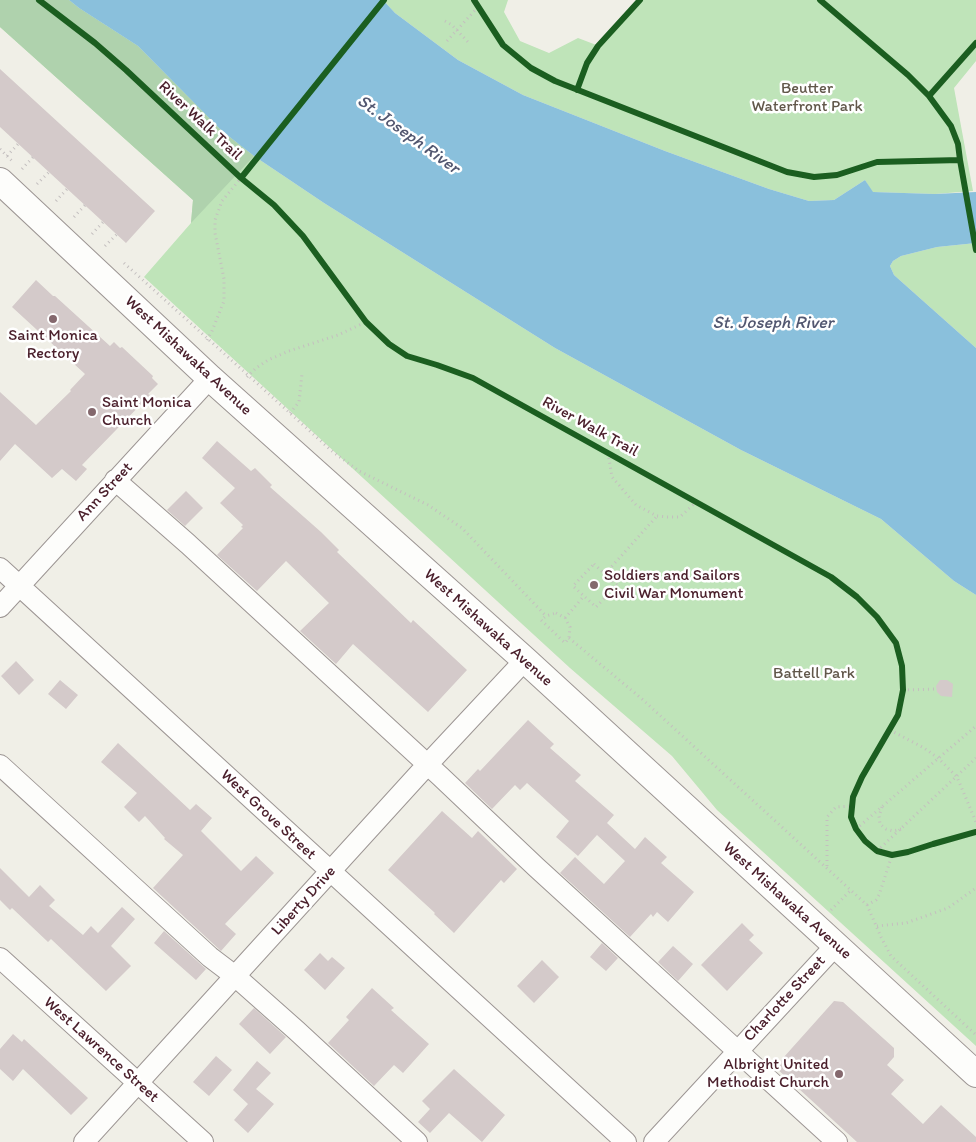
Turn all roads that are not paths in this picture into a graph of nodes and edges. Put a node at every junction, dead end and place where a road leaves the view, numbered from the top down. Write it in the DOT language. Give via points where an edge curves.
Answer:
graph roads {
  1 [pos="7,172"];
  2 [pos="210,378"];
  3 [pos="115,480"];
  4 [pos="0,568"];
  5 [pos="19,586"];
  6 [pos="0,607"];
  7 [pos="525,660"];
  8 [pos="0,764"];
  9 [pos="427,765"];
  10 [pos="331,872"];
  11 [pos="836,945"];
  12 [pos="0,958"];
  13 [pos="235,976"];
  14 [pos="737,1051"];
  15 [pos="976,1074"];
  16 [pos="138,1083"];
  17 [pos="84,1142"];
  18 [pos="203,1142"];
  19 [pos="417,1142"];
  20 [pos="626,1142"];
  21 [pos="654,1142"];
  22 [pos="837,1142"];
  1 -- 2 [label="main road, West Mishawaka Avenue"];
  2 -- 3 [label="street, Ann Street"];
  2 -- 7 [label="main road, West Mishawaka Avenue"];
  3 -- 5 [label="street, Ann Street"];
  3 -- 9 [label="street"];
  4 -- 5 [label="street, West Grove Street"];
  5 -- 6 [label="street, Ann Street"];
  5 -- 10 [label="street, West Grove Street"];
  7 -- 9 [label="street, Liberty Drive"];
  7 -- 11 [label="main road, West Mishawaka Avenue"];
  8 -- 13 [label="street" via="210,957"];
  9 -- 10 [label="street, Liberty Drive"];
  9 -- 14 [label="street"];
  10 -- 13 [label="street, Liberty Drive"];
  10 -- 20 [label="street, West Grove Street"];
  11 -- 14 [label="street, Charlotte Street"];
  11 -- 15 [label="main road, West Mishawaka Avenue"];
  12 -- 16 [label="street, West Lawrence Street"];
  13 -- 16 [label="street, Liberty Drive"];
  13 -- 19 [label="street"];
  14 -- 21 [label="street, Charlotte Street"];
  14 -- 22 [label="street"];
  16 -- 17 [label="street, Liberty Drive"];
  16 -- 18 [label="street, West Lawrence Street"];
}
